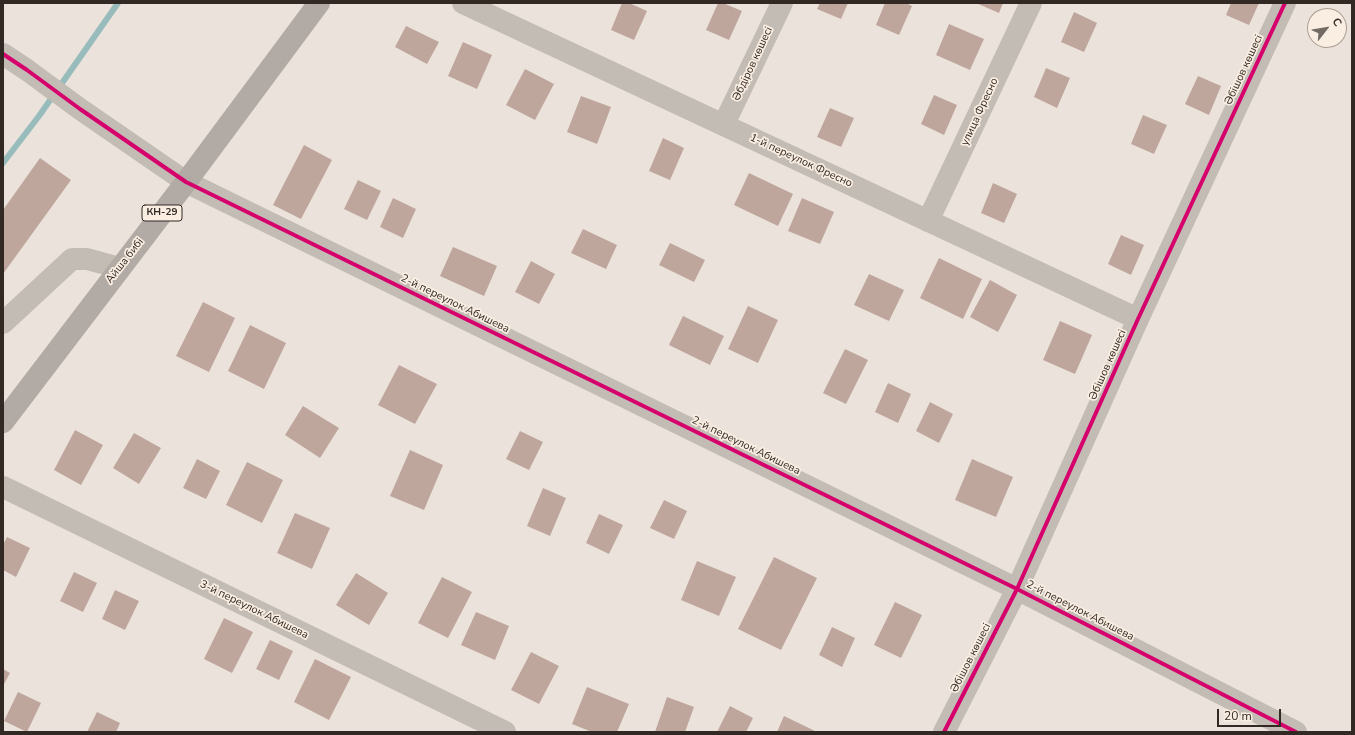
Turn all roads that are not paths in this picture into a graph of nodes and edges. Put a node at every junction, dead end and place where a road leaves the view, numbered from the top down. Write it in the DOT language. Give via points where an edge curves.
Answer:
graph roads {
  1 [pos="319,3"];
  2 [pos="463,3"];
  3 [pos="782,3"];
  4 [pos="1031,3"];
  5 [pos="1285,3"];
  6 [pos="3,54"];
  7 [pos="724,124"];
  8 [pos="186,182"];
  9 [pos="928,221"];
  10 [pos="120,268"];
  11 [pos="1138,319"];
  12 [pos="3,323"];
  13 [pos="4,420"];
  14 [pos="3,487"];
  15 [pos="1017,589"];
  16 [pos="505,732"];
  17 [pos="944,732"];
  18 [pos="1296,732"];
  1 -- 8 [label="main road, Айша бибі / КН-29"];
  2 -- 7 [label="street, 1-й переулок Фресно"];
  3 -- 7 [label="street, Әбдіров көшесі"];
  4 -- 9 [label="street, улица Фресно"];
  5 -- 11 [label="street, Әбішов көшесі"];
  6 -- 8 [label="street, 2-й переулок Абишева"];
  7 -- 9 [label="street, 1-й переулок Фресно"];
  8 -- 10 [label="main road, Айша бибі / КН-29"];
  8 -- 15 [label="street, 2-й переулок Абишева"];
  9 -- 11 [label="street, 1-й переулок Фресно"];
  10 -- 12 [label="street" via="87,259 72,260"];
  10 -- 13 [label="main road, Айша бибі / КН-29"];
  11 -- 15 [label="street, Әбішов көшесі"];
  14 -- 16 [label="street, 3-й переулок Абишева"];
  15 -- 17 [label="street, Әбішов көшесі"];
  15 -- 18 [label="street, 2-й переулок Абишева"];
}
